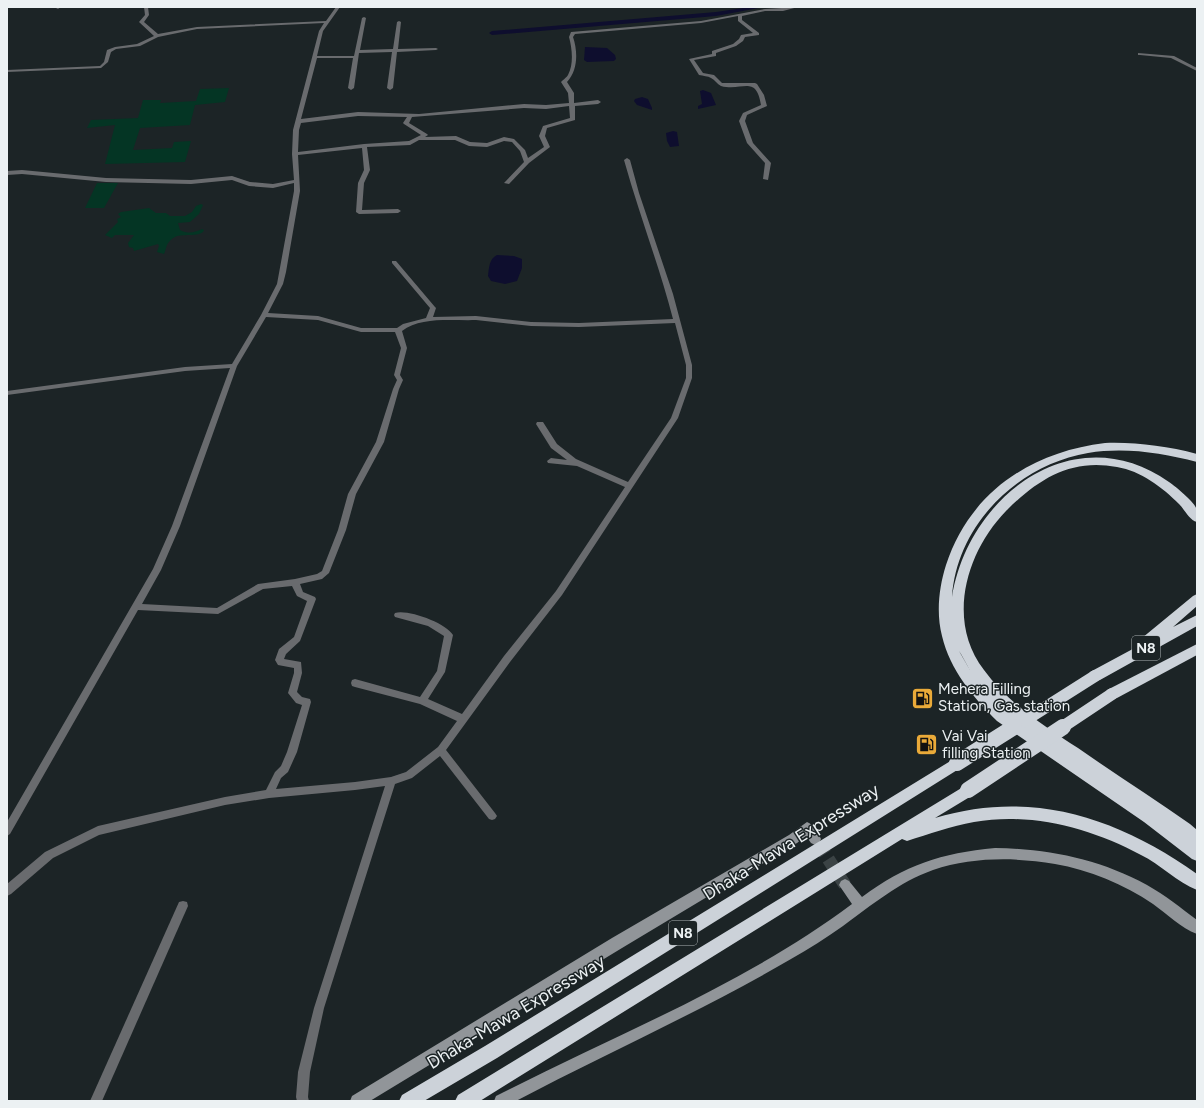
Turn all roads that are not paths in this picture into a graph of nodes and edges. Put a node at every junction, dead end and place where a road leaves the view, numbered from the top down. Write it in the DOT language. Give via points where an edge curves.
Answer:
graph roads {
  1 [pos="146,7"];
  2 [pos="338,7"];
  3 [pos="796,7"];
  4 [pos="740,15"];
  5 [pos="364,18"];
  6 [pos="327,22"];
  7 [pos="399,22"];
  8 [pos="157,36"];
  9 [pos="436,49"];
  10 [pos="395,51"];
  11 [pos="356,54"];
  12 [pos="1140,54"];
  13 [pos="314,58"];
  14 [pos="1197,70"];
  15 [pos="7,71"];
  16 [pos="351,88"];
  17 [pos="390,88"];
  18 [pos="598,102"];
  19 [pos="572,106"];
  20 [pos="410,116"];
  21 [pos="300,121"];
  22 [pos="420,139"];
  23 [pos="364,146"];
  24 [pos="295,154"];
  25 [pos="627,160"];
  26 [pos="527,162"];
  27 [pos="7,173"];
  28 [pos="766,179"];
  29 [pos="297,181"];
  30 [pos="506,183"];
  31 [pos="398,212"];
  32 [pos="394,262"];
  33 [pos="264,315"];
  34 [pos="429,319"];
  35 [pos="677,321"];
  36 [pos="398,330"];
  37 [pos="234,366"];
  38 [pos="7,393"];
  39 [pos="540,424"];
  40 [pos="1197,458"];
  41 [pos="551,461"];
  42 [pos="580,464"];
  43 [pos="629,486"];
  44 [pos="1197,518"];
  45 [pos="295,582"];
  46 [pos="1197,599"];
  47 [pos="136,607"];
  48 [pos="398,614"];
  49 [pos="1197,620"];
  50 [pos="1197,649"];
  51 [pos="1137,652"];
  52 [pos="355,683"];
  53 [pos="422,701"];
  54 [pos="463,719"];
  55 [pos="441,750"];
  56 [pos="391,780"];
  57 [pos="269,794"];
  58 [pos="492,816"];
  59 [pos="7,830"];
  60 [pos="815,839"];
  61 [pos="890,839"];
  62 [pos="1197,840"];
  63 [pos="1197,854"];
  64 [pos="1197,883"];
  65 [pos="845,885"];
  66 [pos="7,891"];
  67 [pos="860,905"];
  68 [pos="183,906"];
  69 [pos="1197,928"];
  70 [pos="96,1101"];
  71 [pos="303,1101"];
  72 [pos="357,1101"];
  73 [pos="408,1101"];
  74 [pos="464,1101"];
  75 [pos="501,1101"];
  1 -- 8 [label="street" via="147,15 141,22"];
  2 -- 6 [label="street"];
  3 -- 4 [label="street"];
  4 -- 19 [label="street" via="701,22 573,33 573,66 570,76 564,82 571,93"];
  4 -- 28 [label="street" via="740,20 757,34 743,36 738,44 718,50 714,55 691,59 701,74 711,75 724,86 750,84 759,90 764,106 745,114 742,121 750,143 768,163"];
  5 -- 11 [label="street"];
  6 -- 8 [label="street" via="198,28"];
  6 -- 13 [label="street" via="321,31"];
  7 -- 10 [label="street"];
  8 -- 15 [label="street" via="138,46 109,51 106,62 101,67"];
  9 -- 10 [label="street"];
  10 -- 11 [label="street"];
  10 -- 17 [label="street"];
  11 -- 13 [label="street"];
  11 -- 16 [label="street"];
  12 -- 14 [label="street" via="1172,57"];
  13 -- 21 [label="street"];
  18 -- 19 [label="street"];
  19 -- 20 [label="street" via="524,106"];
  19 -- 26 [label="street" via="573,119 545,127 542,136 547,147"];
  20 -- 21 [label="street" via="358,114"];
  20 -- 22 [label="street" via="406,123 425,135"];
  21 -- 24 [label="street"];
  22 -- 23 [label="street" via="410,143"];
  22 -- 26 [label="street" via="456,138 469,144 487,145 504,139 514,141 523,151"];
  23 -- 24 [label="street"];
  23 -- 31 [label="street" via="366,170 361,183 359,212"];
  24 -- 29 [label="street"];
  25 -- 35 [label="street"];
  26 -- 30 [label="street"];
  27 -- 29 [label="street" via="22,172 106,180 191,182 232,178 249,184 273,186"];
  29 -- 33 [label="street" via="283,272 280,284"];
  32 -- 34 [label="street" via="433,308"];
  33 -- 36 [label="street" via="318,318 361,330"];
  33 -- 37 [label="street"];
  34 -- 35 [label="street" via="476,318 531,324 579,325"];
  34 -- 36 [label="street" via="405,325"];
  35 -- 43 [label="street" via="689,365 689,378 674,418"];
  36 -- 45 [label="street" via="404,348 397,375 400,380 380,442 352,494 342,530 325,573"];
  37 -- 38 [label="street" via="185,369"];
  37 -- 47 [label="street" via="176,526 157,570"];
  39 -- 42 [label="street" via="554,446"];
  40 -- 63 [label="highway" via="1139,447 1105,447 1074,452 1044,463 1015,479 987,502 969,527 948,574 945,598 946,626 954,654 967,678 991,707 1150,817"];
  41 -- 42 [label="street"];
  42 -- 43 [label="street"];
  43 -- 54 [label="street" via="559,593"];
  44 -- 62 [label="highway" via="1170,488 1154,476 1139,470 1116,462 1099,460 1057,468 1038,478 1001,508 967,558 957,593 958,627 965,650 978,673 999,697 1039,729 1185,829"];
  45 -- 47 [label="street" via="261,586 218,612"];
  45 -- 57 [label="street" via="300,594 312,599 297,639 282,652 279,660 298,665 292,693 299,700 307,702 285,769 278,775"];
  46 -- 51 [label="highway" via="1152,636"];
  47 -- 59 [label="street"];
  48 -- 53 [label="street" via="422,619 442,627 449,634 442,672"];
  49 -- 51 [label="highway, Dhaka-Mawa Expressway / N8"];
  50 -- 61 [label="highway, N8, bridge" via="1112,694"];
  51 -- 73 [label="highway, Dhaka-Mawa Expressway / N8, bridge"];
  52 -- 53 [label="street"];
  53 -- 54 [label="street"];
  54 -- 55 [label="street"];
  55 -- 56 [label="street" via="410,775"];
  55 -- 58 [label="street"];
  56 -- 57 [label="street"];
  56 -- 71 [label="street" via="319,1008 304,1072"];
  57 -- 66 [label="street" via="225,801 98,831 49,855"];
  60 -- 72 [label="main road" via="807,828 793,839"];
  61 -- 64 [label="highway" via="946,821 988,814 1038,813 1085,823 1144,848"];
  61 -- 74 [label="highway, N8"];
  65 -- 67 [label="main road"];
  67 -- 69 [label="main road" via="906,876 935,864 971,855 1003,852 1035,854 1115,876 1166,904"];
  67 -- 75 [label="main road" via="817,937 727,988"];
  68 -- 70 [label="street"];
}
